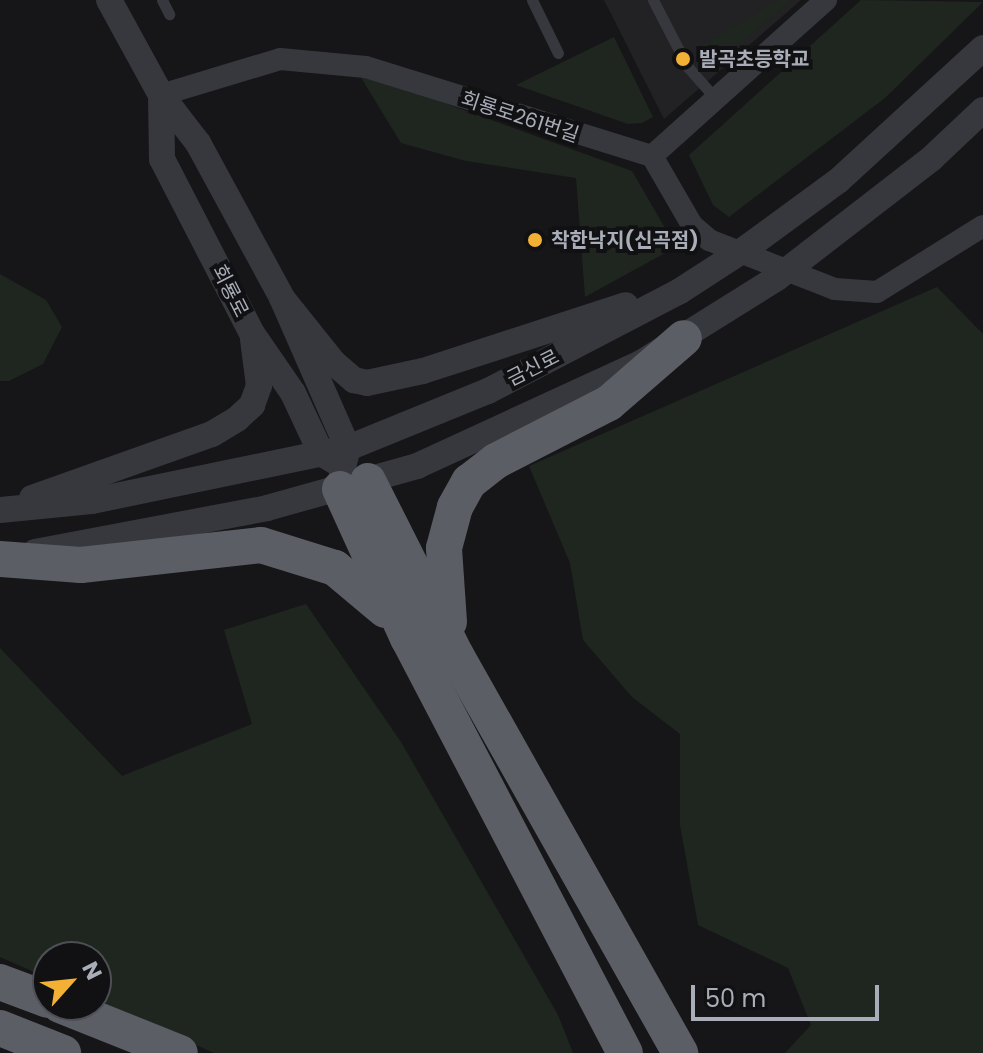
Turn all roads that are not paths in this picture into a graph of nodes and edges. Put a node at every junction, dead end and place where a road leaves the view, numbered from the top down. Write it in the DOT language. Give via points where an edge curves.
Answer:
graph roads {
  1 [pos="109,0"];
  2 [pos="162,0"];
  3 [pos="532,0"];
  4 [pos="653,0"];
  5 [pos="826,0"];
  6 [pos="169,14"];
  7 [pos="983,48"];
  8 [pos="558,53"];
  9 [pos="161,95"];
  10 [pos="716,99"];
  11 [pos="983,110"];
  12 [pos="652,156"];
  13 [pos="983,226"];
  14 [pos="745,249"];
  15 [pos="282,298"];
  16 [pos="253,335"];
  17 [pos="684,338"];
  18 [pos="344,468"];
  19 [pos="1,510"];
  20 [pos="0,558"];
  21 [pos="408,638"];
  22 [pos="456,655"];
  23 [pos="0,982"];
  24 [pos="32,994"];
  25 [pos="100,1021"];
  26 [pos="0,1028"];
  27 [pos="63,1053"];
  28 [pos="180,1053"];
  29 [pos="625,1053"];
  30 [pos="680,1053"];
  1 -- 9 [label="street, 회룡로"];
  2 -- 6 [label="lane"];
  3 -- 8 [label="lane"];
  4 -- 10 [label="lane" via="687,66"];
  5 -- 10 [label="street"];
  7 -- 14 [label="street, 금신로" via="838,181"];
  9 -- 12 [label="street, 회룡로261번길" via="280,59 366,67"];
  9 -- 15 [label="street, 회룡로" via="198,143"];
  9 -- 16 [label="street, 회룡로" via="162,159"];
  10 -- 12 [label="street"];
  11 -- 17 [label="street, 금신로, bridge" via="932,158 777,278"];
  12 -- 13 [label="street" via="692,225 709,240 835,289 877,292"];
  14 -- 15 [label="street" via="607,313 423,371 367,383 343,372"];
  14 -- 18 [label="street, 금신로" via="680,291"];
  15 -- 18 [label="street, 회룡로"];
  16 -- 18 [label="street, 회룡로"];
  16 -- 19 [label="street" via="257,394 226,428"];
  17 -- 18 [label="street, 금신로" via="498,433"];
  17 -- 22 [label="highway" via="609,403 496,461 463,491 451,517 443,558"];
  18 -- 19 [label="street, 금신로"];
  18 -- 20 [label="street, 금신로" via="148,534"];
  18 -- 21 [label="highway"];
  18 -- 22 [label="highway"];
  20 -- 21 [label="highway" via="81,565 185,556 239,545 273,547 350,577"];
  21 -- 29 [label="highway"];
  22 -- 30 [label="highway"];
  23 -- 24 [label="highway"];
  25 -- 28 [label="highway"];
  26 -- 27 [label="highway"];
}
